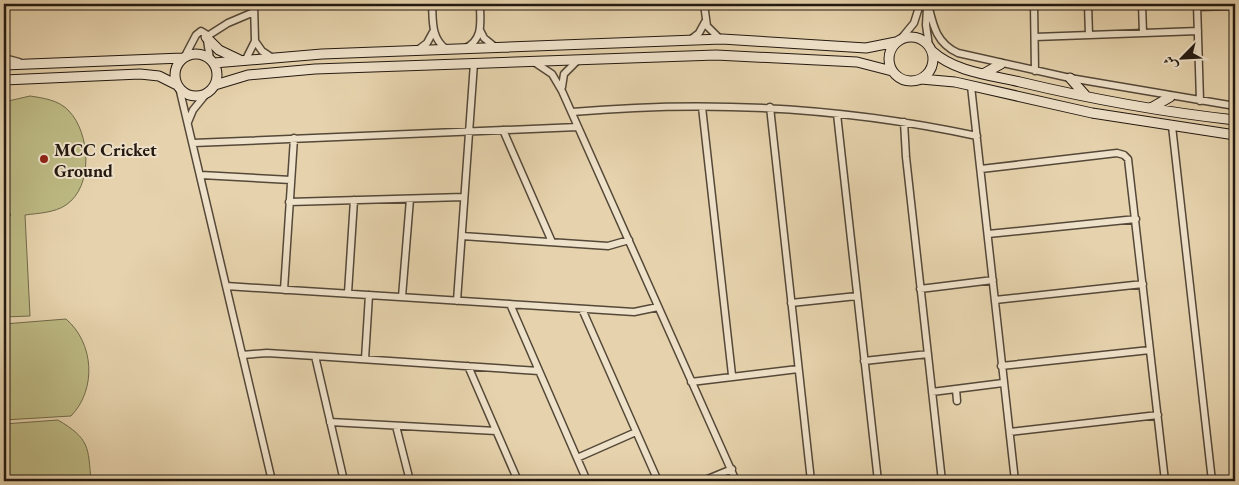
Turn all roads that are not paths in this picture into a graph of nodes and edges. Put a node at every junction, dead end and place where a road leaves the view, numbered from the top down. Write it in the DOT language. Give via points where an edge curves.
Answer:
graph roads {
  1 [pos="254,4"];
  2 [pos="432,4"];
  3 [pos="480,4"];
  4 [pos="704,4"];
  5 [pos="920,4"];
  6 [pos="928,4"];
  7 [pos="1034,4"];
  8 [pos="1088,4"];
  9 [pos="1142,4"];
  10 [pos="1197,5"];
  11 [pos="1235,6"];
  12 [pos="254,12"];
  13 [pos="705,22"];
  14 [pos="480,30"];
  15 [pos="1198,31"];
  16 [pos="433,32"];
  17 [pos="1143,33"];
  18 [pos="1089,35"];
  19 [pos="206,37"];
  20 [pos="1035,37"];
  21 [pos="722,39"];
  22 [pos="255,40"];
  23 [pos="689,41"];
  24 [pos="898,41"];
  25 [pos="495,47"];
  26 [pos="466,48"];
  27 [pos="930,48"];
  28 [pos="446,49"];
  29 [pos="416,50"];
  30 [pos="184,57"];
  31 [pos="4,58"];
  32 [pos="272,58"];
  33 [pos="578,60"];
  34 [pos="212,61"];
  35 [pos="245,61"];
  36 [pos="532,61"];
  37 [pos="27,64"];
  38 [pos="474,64"];
  39 [pos="1002,64"];
  40 [pos="4,65"];
  41 [pos="892,71"];
  42 [pos="1035,71"];
  43 [pos="983,74"];
  44 [pos="1070,78"];
  45 [pos="921,79"];
  46 [pos="4,80"];
  47 [pos="215,85"];
  48 [pos="178,86"];
  49 [pos="971,86"];
  50 [pos="562,91"];
  51 [pos="206,94"];
  52 [pos="1086,96"];
  53 [pos="1170,97"];
  54 [pos="1200,101"];
  55 [pos="1235,106"];
  56 [pos="702,107"];
  57 [pos="770,107"];
  58 [pos="1151,108"];
  59 [pos="572,112"];
  60 [pos="837,114"];
  61 [pos="1235,120"];
  62 [pos="188,122"];
  63 [pos="904,122"];
  64 [pos="1172,126"];
  65 [pos="578,127"];
  66 [pos="503,130"];
  67 [pos="469,131"];
  68 [pos="1235,135"];
  69 [pos="977,136"];
  70 [pos="294,138"];
  71 [pos="193,143"];
  72 [pos="980,169"];
  73 [pos="201,175"];
  74 [pos="291,180"];
  75 [pos="464,197"];
  76 [pos="410,199"];
  77 [pos="354,200"];
  78 [pos="289,202"];
  79 [pos="1136,219"];
  80 [pos="988,234"];
  81 [pos="462,236"];
  82 [pos="629,240"];
  83 [pos="552,242"];
  84 [pos="993,280"];
  85 [pos="1142,284"];
  86 [pos="226,286"];
  87 [pos="284,290"];
  88 [pos="920,290"];
  89 [pos="348,293"];
  90 [pos="369,295"];
  91 [pos="857,296"];
  92 [pos="402,298"];
  93 [pos="995,300"];
  94 [pos="457,301"];
  95 [pos="791,303"];
  96 [pos="510,304"];
  97 [pos="658,307"];
  98 [pos="582,308"];
  99 [pos="1150,350"];
  100 [pos="928,354"];
  101 [pos="242,355"];
  102 [pos="315,356"];
  103 [pos="365,360"];
  104 [pos="864,361"];
  105 [pos="468,366"];
  106 [pos="1001,366"];
  107 [pos="798,369"];
  108 [pos="539,370"];
  109 [pos="732,376"];
  110 [pos="691,382"];
  111 [pos="1003,383"];
  112 [pos="956,389"];
  113 [pos="932,392"];
  114 [pos="957,401"];
  115 [pos="1158,415"];
  116 [pos="330,422"];
  117 [pos="396,426"];
  118 [pos="496,432"];
  119 [pos="636,432"];
  120 [pos="1010,432"];
  121 [pos="577,458"];
  122 [pos="732,469"];
  123 [pos="737,480"];
  124 [pos="272,481"];
  125 [pos="344,481"];
  126 [pos="410,481"];
  127 [pos="518,481"];
  128 [pos="587,481"];
  129 [pos="658,481"];
  130 [pos="703,481"];
  131 [pos="811,481"];
  132 [pos="878,481"];
  133 [pos="942,481"];
  134 [pos="1015,481"];
  135 [pos="1165,481"];
  136 [pos="1212,481"];
  1 -- 12 [label="street"];
  2 -- 16 [label="street"];
  3 -- 14 [label="street"];
  4 -- 13 [label="street"];
  5 -- 24 [label="street" via="914,23"];
  6 -- 27 [label="street" via="926,25"];
  6 -- 39 [label="street" via="935,32 944,44 958,53"];
  7 -- 20 [label="street"];
  8 -- 18 [label="street"];
  9 -- 17 [label="street"];
  10 -- 11 [label="street"];
  10 -- 15 [label="street"];
  12 -- 19 [label="street"];
  12 -- 22 [label="street"];
  13 -- 21 [label="street" via="712,33"];
  13 -- 23 [label="street"];
  14 -- 25 [label="street"];
  14 -- 26 [label="street" via="477,39"];
  15 -- 17 [label="street"];
  15 -- 54 [label="street"];
  16 -- 28 [label="street"];
  16 -- 29 [label="street" via="427,43"];
  17 -- 18 [label="street"];
  18 -- 20 [label="street"];
  19 -- 30 [label="street" via="203,32 197,33"];
  19 -- 34 [label="street"];
  19 -- 35 [label="street" via="219,50"];
  20 -- 42 [label="street"];
  21 -- 23 [label="street"];
  21 -- 24 [label="street" via="866,48"];
  22 -- 32 [label="street"];
  22 -- 35 [label="street"];
  23 -- 25 [label="street"];
  24 -- 27 [label="street" via="916,37"];
  24 -- 41 [label="street" via="889,56"];
  25 -- 26 [label="street"];
  26 -- 28 [label="street"];
  27 -- 43 [label="street" via="956,66"];
  27 -- 45 [label="street" via="933,64"];
  28 -- 29 [label="street"];
  29 -- 32 [label="street"];
  30 -- 34 [label="street" via="196,54"];
  30 -- 37 [label="street"];
  30 -- 48 [label="street" via="175,70"];
  31 -- 37 [label="street"];
  32 -- 35 [label="street"];
  33 -- 36 [label="street"];
  33 -- 41 [label="street" via="758,56 857,62"];
  33 -- 50 [label="street" via="564,74"];
  34 -- 35 [label="street"];
  34 -- 47 [label="street" via="218,74"];
  36 -- 38 [label="street"];
  36 -- 50 [label="street" via="549,71"];
  37 -- 40 [label="street"];
  38 -- 47 [label="street" via="286,71 239,76"];
  38 -- 67 [label="street"];
  39 -- 42 [label="street"];
  39 -- 43 [label="street"];
  41 -- 45 [label="street" via="902,80"];
  42 -- 44 [label="street"];
  43 -- 52 [label="street"];
  44 -- 52 [label="street"];
  44 -- 53 [label="street"];
  45 -- 49 [label="street"];
  46 -- 48 [label="street" via="140,74 159,76"];
  47 -- 51 [label="street"];
  48 -- 51 [label="street" via="191,96"];
  48 -- 62 [label="street"];
  49 -- 64 [label="street" via="1076,110"];
  49 -- 69 [label="street"];
  50 -- 59 [label="street"];
  51 -- 62 [label="street"];
  52 -- 58 [label="street"];
  53 -- 54 [label="street"];
  53 -- 58 [label="street"];
  54 -- 55 [label="street"];
  56 -- 57 [label="street"];
  56 -- 59 [label="street"];
  56 -- 109 [label="street"];
  57 -- 60 [label="street"];
  57 -- 95 [label="street"];
  58 -- 61 [label="street"];
  59 -- 65 [label="street"];
  60 -- 63 [label="street"];
  60 -- 91 [label="street"];
  62 -- 71 [label="street"];
  63 -- 69 [label="street"];
  63 -- 88 [label="street"];
  64 -- 68 [label="street"];
  64 -- 136 [label="street"];
  65 -- 66 [label="street"];
  65 -- 82 [label="street"];
  66 -- 67 [label="street"];
  66 -- 83 [label="street"];
  67 -- 70 [label="street"];
  67 -- 75 [label="street"];
  69 -- 72 [label="street"];
  70 -- 71 [label="street"];
  70 -- 74 [label="street"];
  71 -- 73 [label="street"];
  72 -- 79 [label="street" via="1121,154 1129,162"];
  72 -- 80 [label="street"];
  73 -- 74 [label="street"];
  73 -- 86 [label="street"];
  74 -- 78 [label="street"];
  75 -- 76 [label="street"];
  75 -- 81 [label="street"];
  76 -- 77 [label="street"];
  76 -- 92 [label="street"];
  77 -- 78 [label="street"];
  77 -- 89 [label="street"];
  78 -- 87 [label="street"];
  79 -- 80 [label="street"];
  79 -- 85 [label="street"];
  80 -- 84 [label="street"];
  81 -- 83 [label="street"];
  81 -- 94 [label="street"];
  82 -- 83 [label="street" via="608,246"];
  82 -- 97 [label="street"];
  84 -- 88 [label="street"];
  84 -- 93 [label="street"];
  85 -- 93 [label="street"];
  85 -- 99 [label="street"];
  86 -- 87 [label="street"];
  86 -- 101 [label="street"];
  87 -- 89 [label="street"];
  88 -- 100 [label="street"];
  89 -- 90 [label="street"];
  90 -- 92 [label="street"];
  90 -- 103 [label="street"];
  91 -- 95 [label="street"];
  91 -- 104 [label="street"];
  92 -- 94 [label="street"];
  93 -- 106 [label="street"];
  94 -- 96 [label="street"];
  95 -- 107 [label="street"];
  96 -- 98 [label="street"];
  96 -- 108 [label="street"];
  97 -- 98 [label="street" via="639,312"];
  97 -- 110 [label="street"];
  98 -- 119 [label="street"];
  99 -- 106 [label="street"];
  99 -- 115 [label="street"];
  100 -- 104 [label="street"];
  100 -- 113 [label="street"];
  101 -- 102 [label="street"];
  101 -- 124 [label="street"];
  102 -- 103 [label="street"];
  102 -- 116 [label="street"];
  103 -- 105 [label="street"];
  104 -- 132 [label="street"];
  105 -- 108 [label="street"];
  105 -- 118 [label="street"];
  106 -- 111 [label="street"];
  107 -- 109 [label="street"];
  107 -- 131 [label="street"];
  108 -- 121 [label="street"];
  109 -- 110 [label="street"];
  110 -- 122 [label="street"];
  111 -- 112 [label="street"];
  111 -- 120 [label="street"];
  112 -- 113 [label="street"];
  112 -- 114 [label="street"];
  113 -- 133 [label="street"];
  115 -- 120 [label="street"];
  115 -- 135 [label="street"];
  116 -- 117 [label="street"];
  116 -- 125 [label="street"];
  117 -- 118 [label="street"];
  117 -- 126 [label="street"];
  118 -- 127 [label="street"];
  119 -- 121 [label="street"];
  119 -- 129 [label="street"];
  120 -- 134 [label="street"];
  121 -- 128 [label="street"];
  122 -- 123 [label="street"];
  122 -- 130 [label="street"];
}
